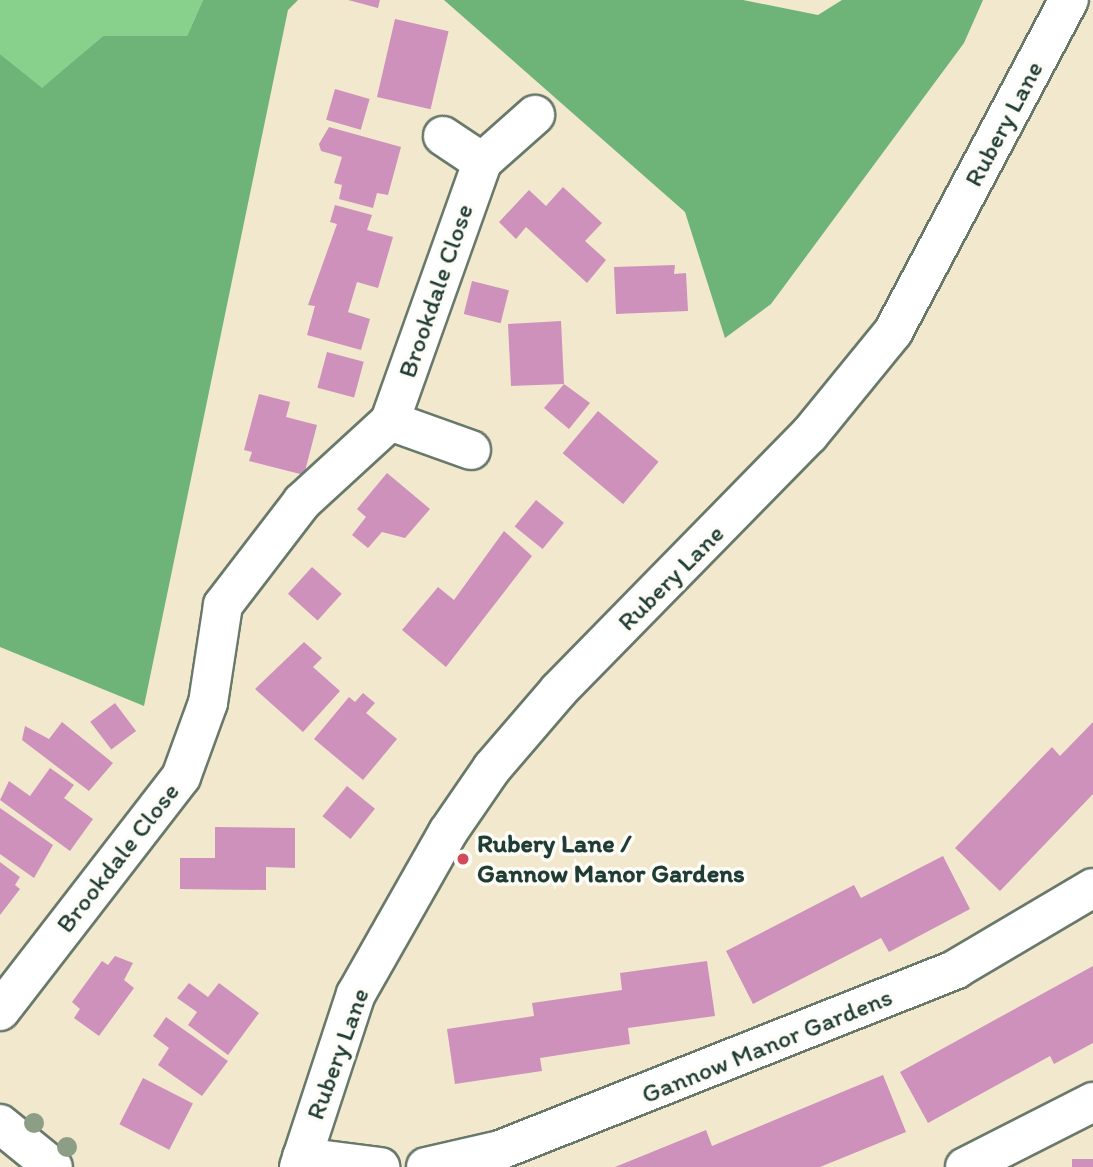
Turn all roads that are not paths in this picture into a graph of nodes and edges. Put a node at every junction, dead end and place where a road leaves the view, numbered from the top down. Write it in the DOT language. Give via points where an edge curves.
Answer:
graph roads {
  1 [pos="1069,0"];
  2 [pos="535,115"];
  3 [pos="443,136"];
  4 [pos="482,162"];
  5 [pos="390,421"];
  6 [pos="471,450"];
  7 [pos="1093,888"];
  8 [pos="0,1011"];
  9 [pos="1093,1102"];
  10 [pos="0,1124"];
  11 [pos="300,1162"];
  12 [pos="53,1167"];
  13 [pos="380,1167"];
  14 [pos="426,1167"];
  15 [pos="965,1167"];
  1 -- 11 [label="street, Rubery Lane" via="892,332 809,435 559,690 492,768 448,832 356,994"];
  2 -- 4 [label="street, Brookdale Close"];
  3 -- 4 [label="street"];
  4 -- 5 [label="street, Brookdale Close"];
  5 -- 6 [label="street"];
  5 -- 8 [label="street, Brookdale Close" via="302,502 223,605 208,703 181,777"];
  7 -- 14 [label="street, Gannow Manor Gardens" via="956,969 500,1150"];
  9 -- 15 [label="street"];
  10 -- 12 [label="street"];
  11 -- 13 [label="street"];
}
